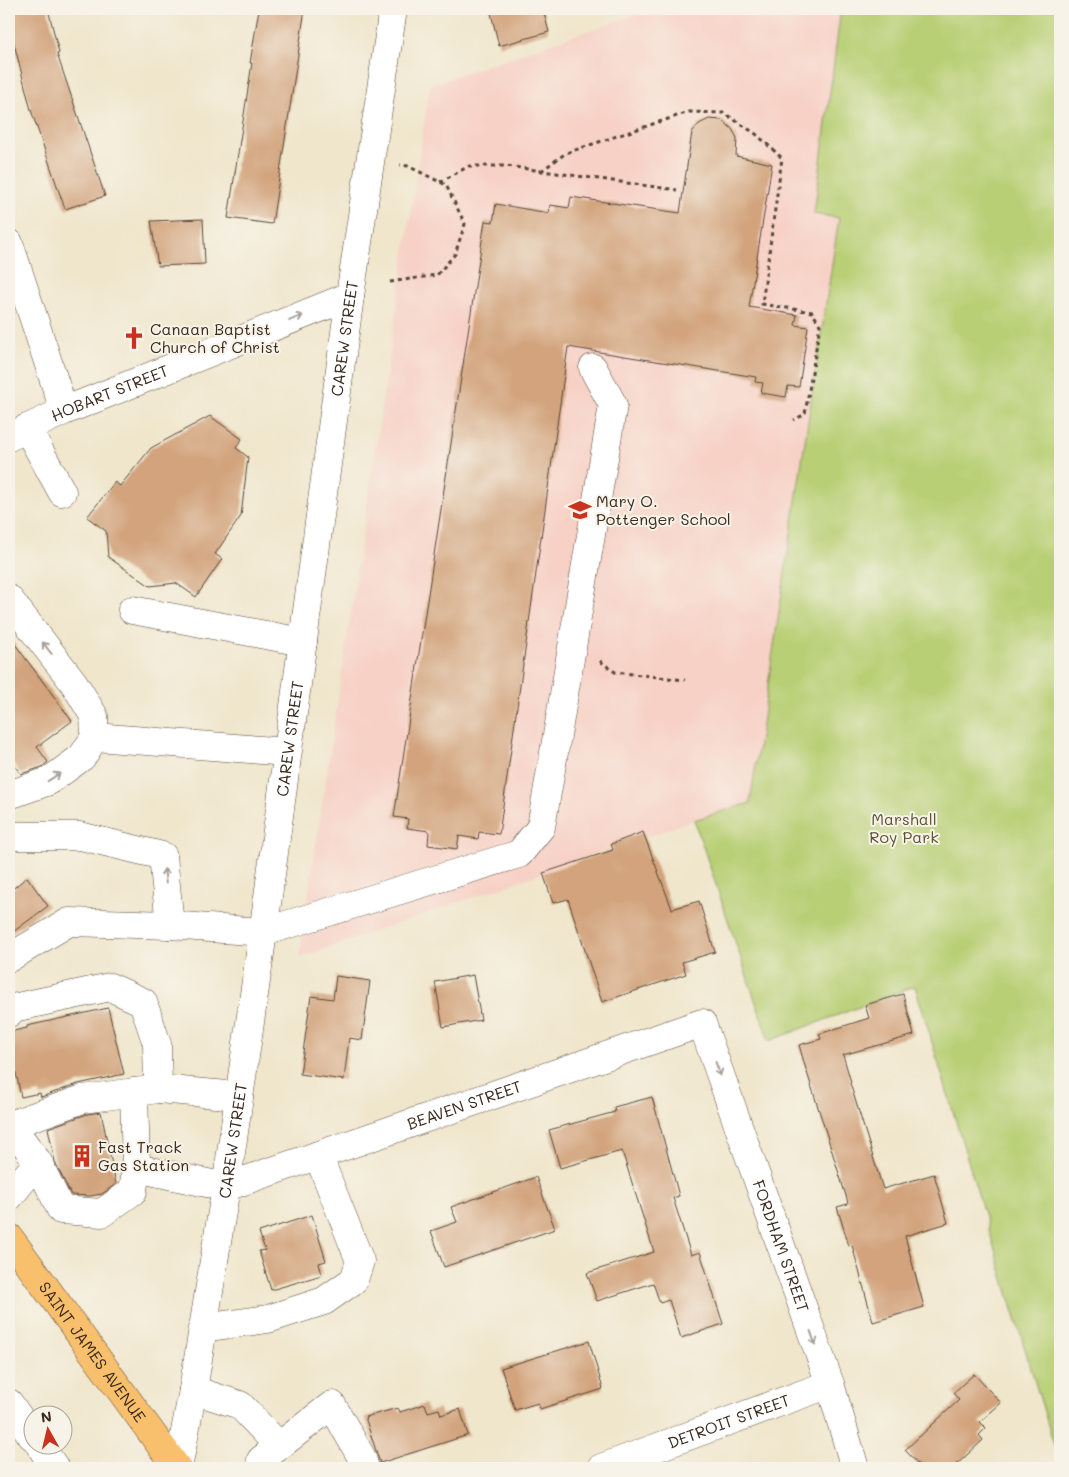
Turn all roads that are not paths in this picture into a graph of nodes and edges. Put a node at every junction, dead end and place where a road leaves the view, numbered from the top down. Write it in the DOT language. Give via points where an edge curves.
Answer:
graph roads {
  1 [pos="393,9"];
  2 [pos="9,243"];
  3 [pos="350,296"];
  4 [pos="593,368"];
  5 [pos="64,411"];
  6 [pos="18,433"];
  7 [pos="62,492"];
  8 [pos="9,599"];
  9 [pos="132,610"];
  10 [pos="303,642"];
  11 [pos="95,737"];
  12 [pos="287,752"];
  13 [pos="9,795"];
  14 [pos="9,836"];
  15 [pos="170,925"];
  16 [pos="263,932"];
  17 [pos="9,958"];
  18 [pos="9,1013"];
  19 [pos="702,1023"];
  20 [pos="146,1090"];
  21 [pos="239,1096"];
  22 [pos="9,1124"];
  23 [pos="318,1155"];
  24 [pos="38,1162"];
  25 [pos="136,1168"];
  26 [pos="226,1187"];
  27 [pos="9,1197"];
  28 [pos="9,1237"];
  29 [pos="202,1328"];
  30 [pos="830,1384"];
  31 [pos="193,1390"];
  32 [pos="9,1402"];
  33 [pos="22,1421"];
  34 [pos="46,1454"];
  35 [pos="265,1460"];
  36 [pos="56,1468"];
  37 [pos="178,1468"];
  38 [pos="365,1468"];
  39 [pos="601,1468"];
  40 [pos="855,1468"];
  1 -- 3 [label="street, CAREW STREET"];
  2 -- 5 [label="street"];
  5 -- 3 [label="street, HOBART STREET, one-way"];
  3 -- 10 [label="street, CAREW STREET"];
  4 -- 16 [label="street" via="613,405 541,827 519,854"];
  5 -- 6 [label="street, HOBART STREET"];
  6 -- 7 [label="street"];
  11 -- 8 [label="street, one-way" via="94,716 74,683"];
  9 -- 10 [label="street"];
  10 -- 12 [label="street, CAREW STREET"];
  11 -- 12 [label="street"];
  13 -- 11 [label="street, one-way" via="49,781 82,757"];
  12 -- 16 [label="street, CAREW STREET"];
  15 -- 14 [label="street, one-way" via="163,856 80,836"];
  15 -- 16 [label="street"];
  15 -- 17 [label="street" via="69,922"];
  16 -- 21 [label="street, CAREW STREET"];
  18 -- 20 [label="street" via="13,1008 110,988 143,1002 156,1044"];
  19 -- 23 [label="street, BEAVEN STREET"];
  19 -- 30 [label="street, FORDHAM STREET, one-way"];
  20 -- 21 [label="street"];
  20 -- 22 [label="street" via="83,1099"];
  20 -- 25 [label="street"];
  21 -- 26 [label="street, CAREW STREET"];
  22 -- 24 [label="street"];
  23 -- 26 [label="street, BEAVEN STREET"];
  23 -- 29 [label="street" via="360,1261 354,1280 324,1301 268,1319"];
  24 -- 25 [label="street" via="61,1210 102,1213 133,1190"];
  24 -- 27 [label="street"];
  25 -- 26 [label="street"];
  26 -- 29 [label="street, CAREW STREET"];
  28 -- 37 [label="main road, SAINT JAMES AVENUE"];
  29 -- 31 [label="street, CAREW STREET"];
  30 -- 39 [label="street, DETROIT STREET"];
  30 -- 40 [label="street, FORDHAM STREET"];
  31 -- 35 [label="street" via="240,1405"];
  31 -- 37 [label="street, CAREW STREET"];
  32 -- 33 [label="street"];
  34 -- 36 [label="street"];
  35 -- 38 [label="street" via="332,1405"];
}
